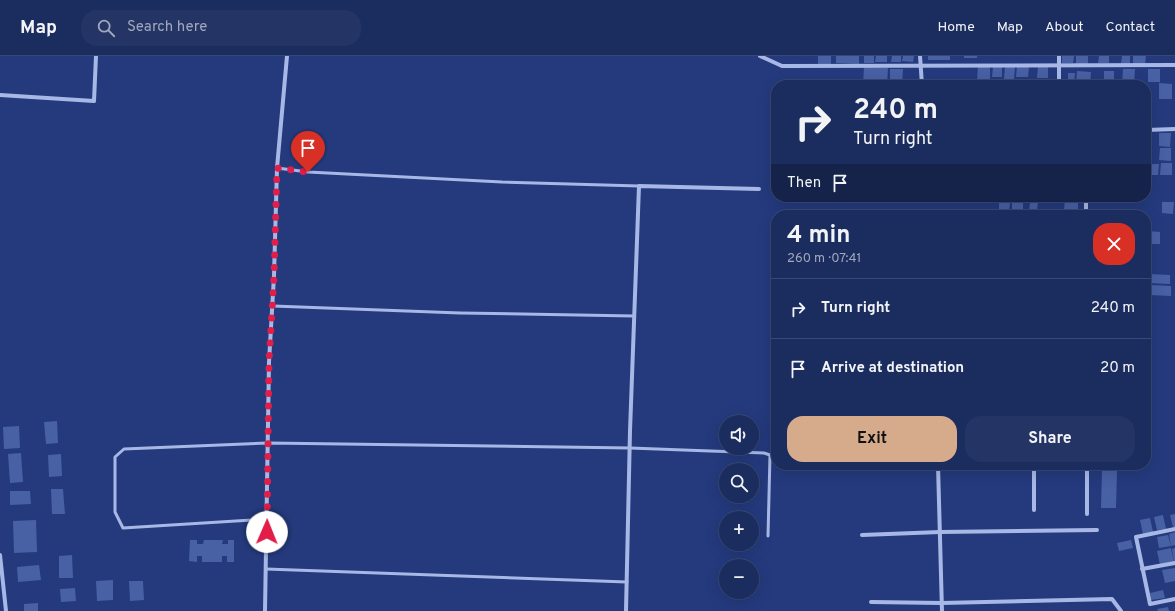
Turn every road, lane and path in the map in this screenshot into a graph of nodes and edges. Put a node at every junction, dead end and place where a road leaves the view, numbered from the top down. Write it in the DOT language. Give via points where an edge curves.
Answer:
graph roads {
  1 [pos="96,56"];
  2 [pos="287,56"];
  3 [pos="760,56"];
  4 [pos="920,56"];
  5 [pos="1059,56"];
  6 [pos="920,65"];
  7 [pos="1059,65"];
  8 [pos="1175,65"];
  9 [pos="922,80"];
  10 [pos="1059,80"];
  11 [pos="0,95"];
  12 [pos="1175,129"];
  13 [pos="1151,130"];
  14 [pos="277,168"];
  15 [pos="639,186"];
  16 [pos="759,189"];
  17 [pos="272,306"];
  18 [pos="634,316"];
  19 [pos="268,443"];
  20 [pos="630,448"];
  21 [pos="938,470"];
  22 [pos="1034,470"];
  23 [pos="1087,470"];
  24 [pos="1034,510"];
  25 [pos="1087,514"];
  26 [pos="267,519"];
  27 [pos="1175,528"];
  28 [pos="1097,530"];
  29 [pos="940,532"];
  30 [pos="862,535"];
  31 [pos="768,536"];
  32 [pos="0,555"];
  33 [pos="1175,563"];
  34 [pos="266,569"];
  35 [pos="1142,569"];
  36 [pos="627,582"];
  37 [pos="1175,599"];
  38 [pos="871,602"];
  39 [pos="942,603"];
  40 [pos="6,611"];
  41 [pos="265,611"];
  42 [pos="626,611"];
  43 [pos="942,611"];
  44 [pos="1121,611"];
  1 -- 11 [label="street" via="94,101"];
  2 -- 14 [label="street"];
  3 -- 6 [label="street" via="782,66"];
  4 -- 6 [label="street"];
  5 -- 7 [label="street"];
  6 -- 7 [label="street"];
  6 -- 9 [label="street"];
  7 -- 8 [label="street"];
  7 -- 10 [label="street"];
  12 -- 13 [label="street"];
  14 -- 15 [label="lane" via="502,182"];
  14 -- 17 [label="street"];
  15 -- 16 [label="street"];
  15 -- 18 [label="street"];
  17 -- 18 [label="lane"];
  17 -- 19 [label="street"];
  18 -- 20 [label="street"];
  19 -- 20 [label="lane"];
  19 -- 26 [label="street"];
  19 -- 26 [label="lane" via="124,449 115,457 115,512 123,528"];
  20 -- 31 [label="lane" via="764,453 770,456"];
  20 -- 36 [label="street"];
  21 -- 29 [label="street"];
  22 -- 24 [label="street"];
  23 -- 25 [label="street"];
  26 -- 34 [label="street"];
  27 -- 35 [label="street" via="1136,538"];
  28 -- 29 [label="street"];
  29 -- 30 [label="street"];
  29 -- 39 [label="street"];
  32 -- 40 [label="street"];
  33 -- 35 [label="street"];
  34 -- 36 [label="lane"];
  34 -- 41 [label="street"];
  35 -- 37 [label="street" via="1150,604"];
  36 -- 42 [label="street"];
  38 -- 39 [label="street"];
  39 -- 43 [label="street"];
  39 -- 44 [label="street" via="1112,599"];
}
